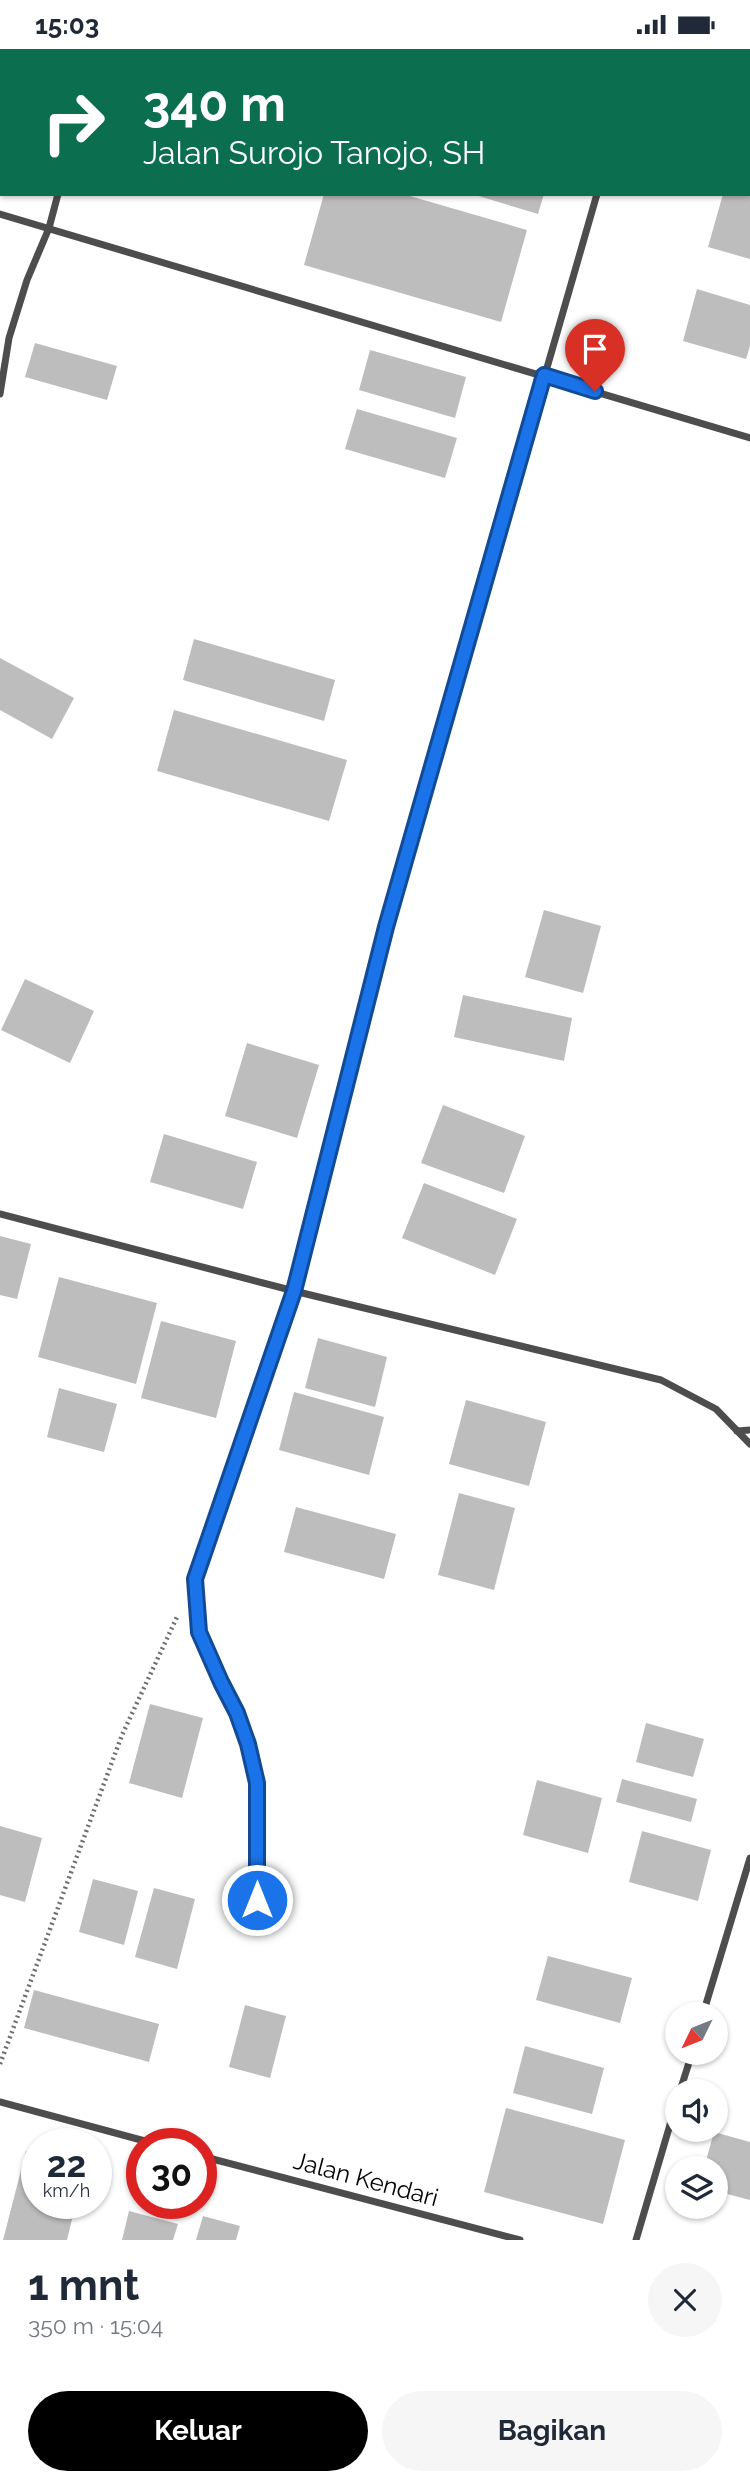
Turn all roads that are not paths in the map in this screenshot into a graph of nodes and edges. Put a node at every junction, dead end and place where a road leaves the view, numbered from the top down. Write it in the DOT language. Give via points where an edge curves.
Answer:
graph roads {
  1 [pos="57,196"];
  2 [pos="596,196"];
  3 [pos="0,214"];
  4 [pos="49,229"];
  5 [pos="544,375"];
  6 [pos="0,394"];
  7 [pos="750,438"];
  8 [pos="0,1214"];
  9 [pos="294,1291"];
  10 [pos="737,1430"];
  11 [pos="750,1430"];
  12 [pos="750,1444"];
  13 [pos="750,1858"];
  14 [pos="257,1923"];
  15 [pos="707,2002"];
  16 [pos="0,2102"];
  17 [pos="126,2136"];
  18 [pos="665,2142"];
  19 [pos="217,2160"];
  20 [pos="520,2240"];
  21 [pos="636,2240"];
  1 -- 4 [label="street"];
  2 -- 5 [label="street"];
  3 -- 4 [label="street"];
  4 -- 5 [label="street"];
  4 -- 6 [label="street" via="9,338"];
  5 -- 7 [label="street"];
  5 -- 9 [label="street" via="386,927"];
  8 -- 9 [label="street"];
  9 -- 10 [label="street" via="661,1380 716,1409"];
  9 -- 14 [label="street" via="195,1579 199,1632 237,1713 257,1783"];
  10 -- 11 [label="street"];
  10 -- 12 [label="street"];
  13 -- 15 [label="street"];
  16 -- 17 [label="street"];
  18 -- 21 [label="street"];
  19 -- 20 [label="street, Jalan Kendari"];
}
